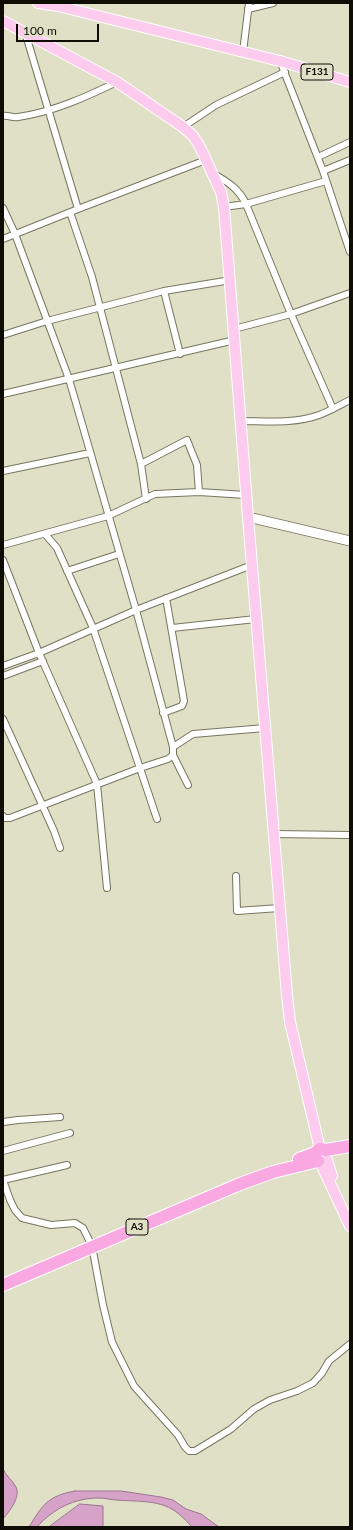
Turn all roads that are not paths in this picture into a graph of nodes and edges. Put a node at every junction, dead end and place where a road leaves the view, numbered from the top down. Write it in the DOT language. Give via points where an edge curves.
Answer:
graph roads {
  1 [pos="38,3"];
  2 [pos="273,3"];
  3 [pos="58,4"];
  4 [pos="249,6"];
  5 [pos="3,21"];
  6 [pos="25,32"];
  7 [pos="243,52"];
  8 [pos="282,61"];
  9 [pos="285,72"];
  10 [pos="350,75"];
  11 [pos="117,82"];
  12 [pos="350,82"];
  13 [pos="48,110"];
  14 [pos="3,116"];
  15 [pos="183,128"];
  16 [pos="350,142"];
  17 [pos="318,156"];
  18 [pos="206,160"];
  19 [pos="350,160"];
  20 [pos="323,171"];
  21 [pos="214,174"];
  22 [pos="326,181"];
  23 [pos="246,204"];
  24 [pos="224,207"];
  25 [pos="3,208"];
  26 [pos="78,209"];
  27 [pos="70,212"];
  28 [pos="15,234"];
  29 [pos="3,239"];
  30 [pos="350,252"];
  31 [pos="231,280"];
  32 [pos="164,291"];
  33 [pos="350,293"];
  34 [pos="99,307"];
  35 [pos="291,314"];
  36 [pos="48,321"];
  37 [pos="234,329"];
  38 [pos="3,335"];
  39 [pos="235,340"];
  40 [pos="180,354"];
  41 [pos="116,368"];
  42 [pos="69,379"];
  43 [pos="3,394"];
  44 [pos="350,400"];
  45 [pos="333,408"];
  46 [pos="241,421"];
  47 [pos="90,453"];
  48 [pos="141,464"];
  49 [pos="3,472"];
  50 [pos="198,492"];
  51 [pos="246,495"];
  52 [pos="146,498"];
  53 [pos="108,516"];
  54 [pos="248,517"];
  55 [pos="45,534"];
  56 [pos="350,540"];
  57 [pos="3,545"];
  58 [pos="119,554"];
  59 [pos="4,563"];
  60 [pos="252,565"];
  61 [pos="67,571"];
  62 [pos="166,598"];
  63 [pos="136,610"];
  64 [pos="256,619"];
  65 [pos="93,628"];
  66 [pos="172,628"];
  67 [pos="39,653"];
  68 [pos="43,661"];
  69 [pos="3,666"];
  70 [pos="3,676"];
  71 [pos="164,713"];
  72 [pos="3,719"];
  73 [pos="265,728"];
  74 [pos="173,747"];
  75 [pos="173,755"];
  76 [pos="140,768"];
  77 [pos="97,784"];
  78 [pos="188,785"];
  79 [pos="43,805"];
  80 [pos="3,816"];
  81 [pos="157,819"];
  82 [pos="274,834"];
  83 [pos="350,835"];
  84 [pos="60,848"];
  85 [pos="236,876"];
  86 [pos="107,888"];
  87 [pos="280,908"];
  88 [pos="60,1117"];
  89 [pos="3,1122"];
  90 [pos="70,1133"];
  91 [pos="350,1146"];
  92 [pos="3,1150"];
  93 [pos="350,1150"];
  94 [pos="322,1156"];
  95 [pos="67,1166"];
  96 [pos="3,1180"];
  97 [pos="350,1226"];
  98 [pos="92,1246"];
  99 [pos="3,1285"];
  100 [pos="350,1344"];
  1 -- 3 [label="main road, F131"];
  2 -- 4 [label="street"];
  3 -- 7 [label="main road, F131"];
  4 -- 7 [label="street"];
  5 -- 6 [label="main road"];
  6 -- 11 [label="main road"];
  6 -- 13 [label="street"];
  7 -- 8 [label="main road, F131"];
  8 -- 9 [label="street"];
  8 -- 10 [label="main road, F131"];
  8 -- 12 [label="main road, F131"];
  9 -- 15 [label="street" via="216,105"];
  9 -- 17 [label="street"];
  11 -- 13 [label="street" via="84,98"];
  11 -- 15 [label="main road"];
  13 -- 14 [label="street" via="16,117"];
  13 -- 26 [label="street"];
  15 -- 18 [label="main road" via="193,136"];
  16 -- 17 [label="street"];
  17 -- 20 [label="street"];
  18 -- 21 [label="main road"];
  18 -- 26 [label="street"];
  19 -- 20 [label="street"];
  20 -- 22 [label="street"];
  21 -- 23 [label="street" via="236,189"];
  21 -- 24 [label="main road" via="222,192"];
  22 -- 23 [label="street"];
  22 -- 30 [label="street"];
  23 -- 24 [label="street"];
  23 -- 35 [label="street"];
  24 -- 31 [label="main road"];
  25 -- 28 [label="street"];
  26 -- 27 [label="street"];
  27 -- 28 [label="street"];
  27 -- 34 [label="street" via="92,277"];
  28 -- 29 [label="street"];
  28 -- 36 [label="street"];
  31 -- 32 [label="street"];
  31 -- 37 [label="main road"];
  32 -- 34 [label="street"];
  32 -- 40 [label="street"];
  33 -- 35 [label="street"];
  34 -- 36 [label="street"];
  34 -- 41 [label="street"];
  35 -- 37 [label="street"];
  35 -- 45 [label="street"];
  36 -- 38 [label="street"];
  36 -- 42 [label="street"];
  37 -- 39 [label="main road"];
  39 -- 40 [label="street"];
  39 -- 46 [label="main road"];
  40 -- 41 [label="street"];
  41 -- 42 [label="street"];
  41 -- 48 [label="street"];
  42 -- 43 [label="street"];
  42 -- 47 [label="street"];
  44 -- 45 [label="street"];
  45 -- 46 [label="street" via="308,418"];
  46 -- 51 [label="main road"];
  47 -- 49 [label="street"];
  47 -- 53 [label="street"];
  48 -- 50 [label="street" via="187,440 197,465"];
  48 -- 52 [label="street"];
  50 -- 51 [label="street"];
  50 -- 52 [label="street" via="155,494"];
  51 -- 54 [label="main road"];
  52 -- 53 [label="street"];
  53 -- 55 [label="street"];
  53 -- 58 [label="street"];
  54 -- 56 [label="street"];
  54 -- 60 [label="main road"];
  55 -- 57 [label="street"];
  55 -- 61 [label="street" via="57,548"];
  58 -- 61 [label="street"];
  58 -- 63 [label="street"];
  59 -- 67 [label="street"];
  60 -- 62 [label="street"];
  60 -- 64 [label="main road"];
  61 -- 65 [label="street"];
  62 -- 63 [label="street"];
  62 -- 66 [label="street"];
  63 -- 65 [label="street"];
  63 -- 71 [label="street"];
  64 -- 66 [label="street"];
  64 -- 73 [label="main road"];
  65 -- 67 [label="street"];
  65 -- 76 [label="street"];
  66 -- 71 [label="street" via="184,701 182,706"];
  67 -- 68 [label="street"];
  67 -- 69 [label="street"];
  68 -- 70 [label="street"];
  68 -- 77 [label="street"];
  71 -- 74 [label="street"];
  72 -- 79 [label="street"];
  73 -- 74 [label="street" via="193,734"];
  73 -- 82 [label="main road"];
  74 -- 75 [label="street"];
  75 -- 76 [label="street"];
  75 -- 78 [label="street"];
  76 -- 77 [label="street"];
  76 -- 81 [label="street"];
  77 -- 79 [label="street"];
  77 -- 86 [label="street"];
  79 -- 80 [label="street" via="10,818"];
  79 -- 84 [label="street"];
  82 -- 83 [label="street"];
  82 -- 87 [label="main road"];
  85 -- 87 [label="street" via="237,912"];
  87 -- 94 [label="main road" via="290,1022"];
  88 -- 89 [label="street"];
  90 -- 92 [label="street"];
  91 -- 94 [label="highway, A3"];
  93 -- 94 [label="highway, A3"];
  94 -- 97 [label="main road" via="335,1194"];
  94 -- 98 [label="highway, A3" via="289,1164"];
  95 -- 96 [label="street"];
  96 -- 98 [label="street" via="10,1200 22,1218 51,1225 75,1223 82,1228"];
  98 -- 99 [label="highway, A3"];
  98 -- 100 [label="street" via="112,1342 134,1386 189,1451 195,1451 231,1429 241,1418 270,1400 313,1383 329,1361"];
}
